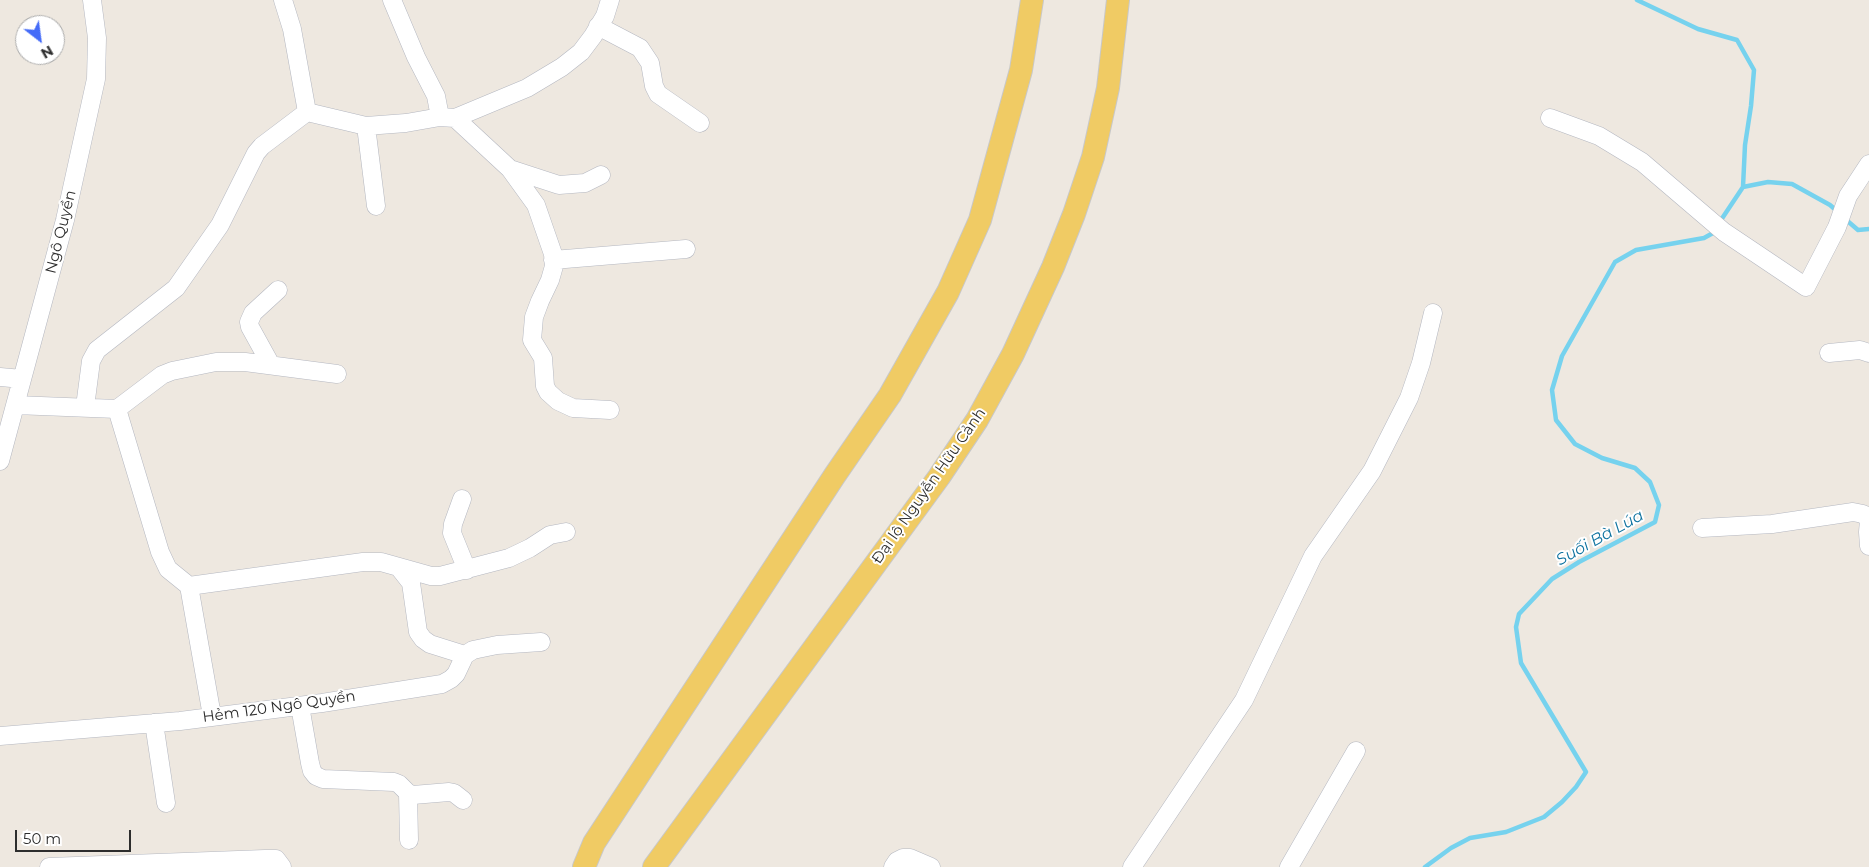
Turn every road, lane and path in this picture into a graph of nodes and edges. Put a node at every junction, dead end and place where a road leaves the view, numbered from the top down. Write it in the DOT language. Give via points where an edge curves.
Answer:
graph roads {
  1 [pos="92,0"];
  2 [pos="283,0"];
  3 [pos="392,0"];
  4 [pos="610,0"];
  5 [pos="1032,0"];
  6 [pos="1118,0"];
  7 [pos="598,26"];
  8 [pos="307,112"];
  9 [pos="448,117"];
  10 [pos="1550,118"];
  11 [pos="700,123"];
  12 [pos="366,126"];
  13 [pos="1869,164"];
  14 [pos="510,170"];
  15 [pos="600,175"];
  16 [pos="376,206"];
  17 [pos="686,249"];
  18 [pos="553,260"];
  19 [pos="278,290"];
  20 [pos="1433,313"];
  21 [pos="1869,352"];
  22 [pos="1829,353"];
  23 [pos="271,365"];
  24 [pos="337,374"];
  25 [pos="0,377"];
  26 [pos="22,379"];
  27 [pos="15,405"];
  28 [pos="86,407"];
  29 [pos="117,409"];
  30 [pos="610,410"];
  31 [pos="3,440"];
  32 [pos="0,461"];
  33 [pos="462,499"];
  34 [pos="1869,520"];
  35 [pos="1702,528"];
  36 [pos="566,532"];
  37 [pos="1869,546"];
  38 [pos="400,568"];
  39 [pos="467,570"];
  40 [pos="189,586"];
  41 [pos="541,642"];
  42 [pos="465,655"];
  43 [pos="300,706"];
  44 [pos="212,716"];
  45 [pos="154,723"];
  46 [pos="0,736"];
  47 [pos="1356,751"];
  48 [pos="408,793"];
  49 [pos="463,800"];
  50 [pos="166,803"];
  51 [pos="409,840"];
  52 [pos="594,844"];
  53 [pos="49,867"];
  54 [pos="282,867"];
  55 [pos="572,867"];
  56 [pos="584,867"];
  57 [pos="654,867"];
  58 [pos="893,867"];
  59 [pos="931,867"];
  60 [pos="1132,867"];
  61 [pos="1289,867"];
  1 -- 26 [label="street, Ngô Quyền" via="97,38 96,79 65,220"];
  2 -- 8 [label="street" via="292,29"];
  3 -- 9 [label="street" via="416,57"];
  4 -- 7 [label="street"];
  5 -- 52 [label="main road" via="1021,70 980,220 948,292 890,394"];
  6 -- 57 [label="main road, Đại lộ Nguyễn Hữu Cảnh" via="1108,88 1093,157 1063,241 1013,354 977,420 939,477"];
  7 -- 9 [label="street" via="581,52 562,67 527,88"];
  7 -- 11 [label="street" via="640,48 650,63 658,94"];
  8 -- 12 [label="street"];
  8 -- 28 [label="street" via="256,153 220,225 176,288 97,350 91,361"];
  9 -- 12 [label="street"];
  9 -- 14 [label="street"];
  10 -- 13 [label="street" via="1599,136 1642,162 1724,232 1806,288 1837,227 1848,196"];
  12 -- 16 [label="street"];
  14 -- 15 [label="street" via="559,186 585,183"];
  14 -- 18 [label="street" via="536,205 551,245"];
  17 -- 18 [label="street"];
  18 -- 30 [label="street" via="550,280 534,317 532,340 543,358 545,386 558,401 573,408"];
  19 -- 23 [label="street" via="253,312 249,322"];
  20 -- 60 [label="street" via="1421,363 1408,398 1372,471 1313,556 1244,700"];
  21 -- 22 [label="street"];
  23 -- 24 [label="street"];
  23 -- 29 [label="street" via="216,362 172,371"];
  25 -- 26 [label="street"];
  26 -- 27 [label="street, Ngô Quyền"];
  27 -- 28 [label="street"];
  27 -- 31 [label="street, Ngô Quyền"];
  28 -- 29 [label="street"];
  29 -- 40 [label="street" via="160,552 168,569"];
  31 -- 32 [label="street, Ngô Quyền"];
  33 -- 39 [label="street" via="452,524 452,533"];
  34 -- 35 [label="street" via="1863,514 1853,512 1772,524"];
  34 -- 37 [label="street"];
  36 -- 39 [label="street" via="550,535 510,558"];
  38 -- 39 [label="street" via="431,576"];
  38 -- 40 [label="street" via="381,562 363,562"];
  38 -- 42 [label="street" via="411,582 418,632 423,639"];
  40 -- 44 [label="street"];
  41 -- 42 [label="street" via="497,645"];
  42 -- 43 [label="street, Hẻm 120 Ngô Quyền" via="456,674 442,684"];
  43 -- 44 [label="street, Hẻm 120 Ngô Quyền"];
  43 -- 48 [label="street" via="310,763 316,776 394,782"];
  44 -- 45 [label="street, Hẻm 120 Ngô Quyền"];
  45 -- 46 [label="street, Hẻm 120 Ngô Quyền"];
  45 -- 50 [label="street"];
  47 -- 61 [label="street"];
  48 -- 49 [label="street" via="449,792"];
  48 -- 51 [label="street"];
  52 -- 55 [label="street"];
  52 -- 56 [label="main road"];
  53 -- 54 [label="street" via="266,859 276,859"];
  58 -- 59 [label="street" via="897,861 910,858"];
}
